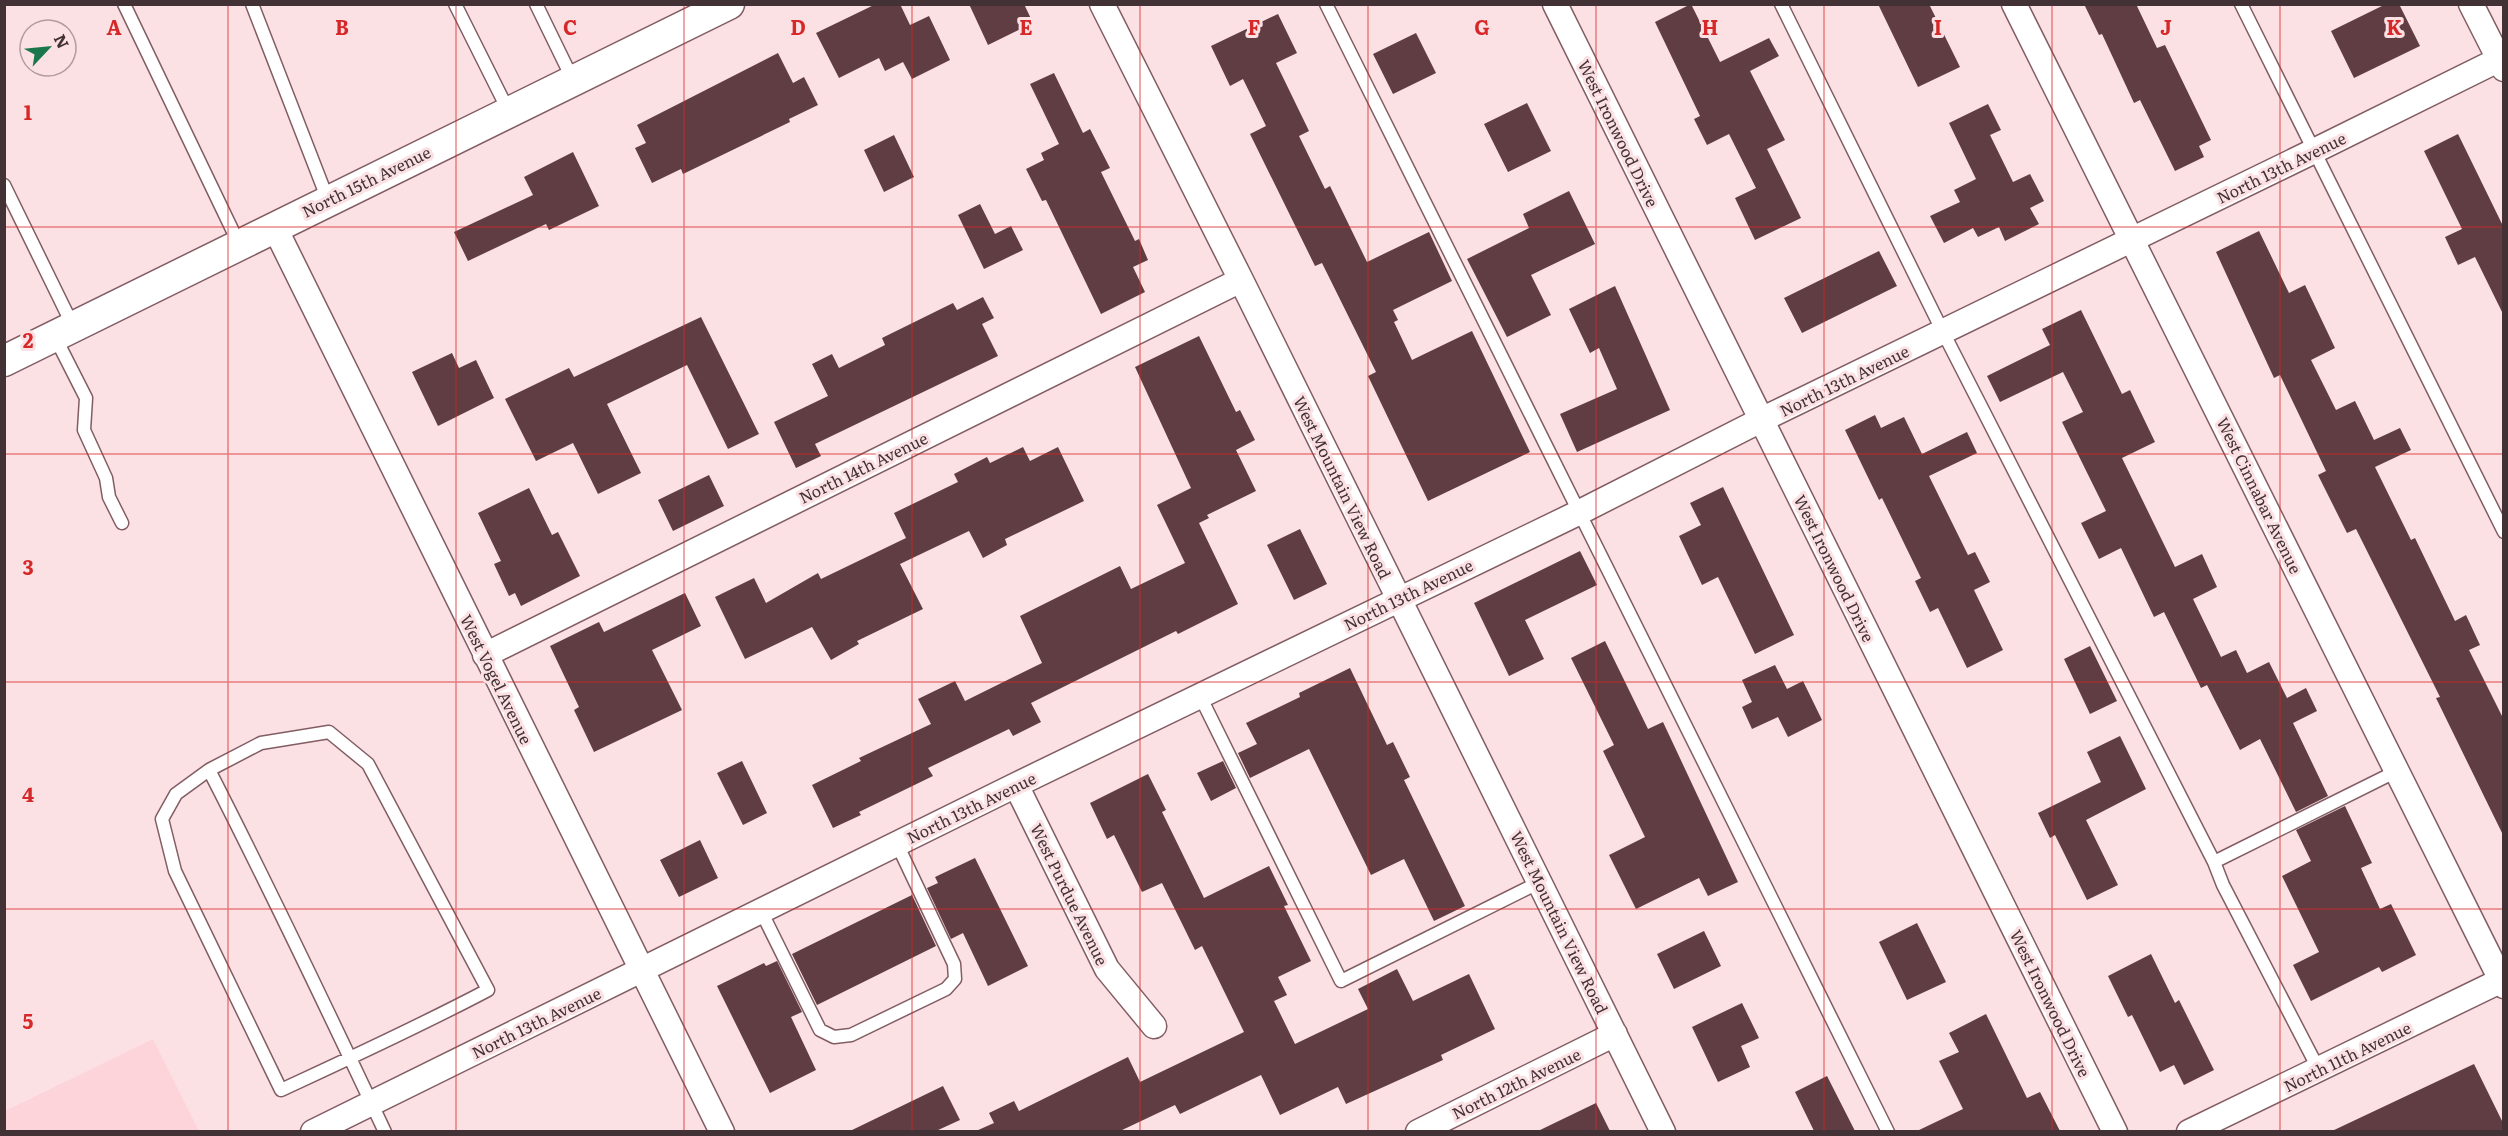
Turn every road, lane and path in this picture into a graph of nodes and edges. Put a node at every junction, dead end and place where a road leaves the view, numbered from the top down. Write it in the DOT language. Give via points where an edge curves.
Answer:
graph roads {
  1 [pos="124,4"];
  2 [pos="252,4"];
  3 [pos="454,4"];
  4 [pos="536,4"];
  5 [pos="1102,4"];
  6 [pos="1326,4"];
  7 [pos="1555,4"];
  8 [pos="1781,4"];
  9 [pos="2014,4"];
  10 [pos="2241,4"];
  11 [pos="2471,4"];
  12 [pos="713,8"];
  13 [pos="2502,62"];
  14 [pos="573,80"];
  15 [pos="509,112"];
  16 [pos="2314,152"];
  17 [pos="4,185"];
  18 [pos="328,200"];
  19 [pos="274,226"];
  20 [pos="2132,238"];
  21 [pos="239,244"];
  22 [pos="1241,280"];
  23 [pos="64,331"];
  24 [pos="1943,332"];
  25 [pos="4,361"];
  26 [pos="1761,420"];
  27 [pos="1578,513"];
  28 [pos="122,523"];
  29 [pos="2504,532"];
  30 [pos="1399,599"];
  31 [pos="485,655"];
  32 [pos="1200,696"];
  33 [pos="209,770"];
  34 [pos="2397,771"];
  35 [pos="1016,785"];
  36 [pos="897,844"];
  37 [pos="2214,862"];
  38 [pos="1540,882"];
  39 [pos="762,911"];
  40 [pos="642,970"];
  41 [pos="2503,982"];
  42 [pos="1154,1026"];
  43 [pos="1615,1034"];
  44 [pos="350,1058"];
  45 [pos="2319,1070"];
  46 [pos="372,1104"];
  47 [pos="313,1131"];
  48 [pos="385,1131"];
  49 [pos="722,1131"];
  50 [pos="1418,1131"];
  51 [pos="1663,1131"];
  52 [pos="1888,1131"];
  53 [pos="2115,1131"];
  54 [pos="2189,1131"];
  1 -- 21 [label="lane"];
  2 -- 18 [label="lane"];
  3 -- 15 [label="lane"];
  4 -- 14 [label="lane"];
  5 -- 22 [label="street, West Mountain View Road"];
  6 -- 27 [label="lane"];
  7 -- 26 [label="street, West Ironwood Drive"];
  8 -- 24 [label="lane"];
  9 -- 20 [label="street, West Cinnabar Avenue"];
  10 -- 16 [label="lane"];
  11 -- 13 [label="street"];
  12 -- 14 [label="street, North 15th Avenue"];
  13 -- 16 [label="street, North 13th Avenue"];
  14 -- 15 [label="street, North 15th Avenue"];
  15 -- 18 [label="street, North 15th Avenue"];
  16 -- 20 [label="street, North 13th Avenue"];
  16 -- 29 [label="lane"];
  17 -- 23 [label="lane"];
  18 -- 19 [label="street, North 15th Avenue"];
  19 -- 21 [label="street, North 15th Avenue"];
  19 -- 31 [label="street, West Vogel Avenue"];
  20 -- 24 [label="street, North 13th Avenue"];
  20 -- 34 [label="street, West Cinnabar Avenue"];
  21 -- 23 [label="street, North 15th Avenue"];
  22 -- 30 [label="street, West Mountain View Road"];
  22 -- 31 [label="street, North 14th Avenue"];
  23 -- 25 [label="street, North 15th Avenue"];
  23 -- 28 [label="lane" via="86,398 84,430"];
  24 -- 26 [label="street, North 13th Avenue"];
  24 -- 37 [label="lane"];
  26 -- 27 [label="street, North 13th Avenue"];
  26 -- 53 [label="street, West Ironwood Drive"];
  27 -- 30 [label="street, North 13th Avenue"];
  27 -- 52 [label="lane"];
  30 -- 32 [label="street, North 13th Avenue"];
  30 -- 38 [label="street, West Mountain View Road"];
  31 -- 40 [label="street, West Vogel Avenue"];
  32 -- 35 [label="street, North 13th Avenue"];
  32 -- 38 [label="lane" via="1341,981"];
  33 -- 44 [label="lane"];
  33 -- 44 [label="lane" via="176,794 162,819 175,871 281,1090"];
  33 -- 44 [label="lane" via="261,743 329,732 368,764 488,990"];
  34 -- 37 [label="lane"];
  34 -- 41 [label="street, West Cinnabar Avenue"];
  35 -- 36 [label="street, North 13th Avenue"];
  35 -- 42 [label="street, West Purdue Avenue" via="1107,969"];
  36 -- 39 [label="street, North 13th Avenue"];
  36 -- 39 [label="lane" via="954,964 955,978 946,989 851,1035 834,1036 819,1030"];
  37 -- 45 [label="lane"];
  38 -- 43 [label="street, West Mountain View Road"];
  39 -- 40 [label="street, North 13th Avenue"];
  40 -- 46 [label="street, North 13th Avenue"];
  40 -- 49 [label="street, West Vogel Avenue"];
  41 -- 45 [label="street, North 11th Avenue"];
  43 -- 50 [label="street, North 12th Avenue"];
  43 -- 51 [label="street, West Mountain View Road"];
  44 -- 46 [label="lane"];
  45 -- 54 [label="street, North 11th Avenue"];
  46 -- 47 [label="street, North 13th Avenue"];
  46 -- 48 [label="lane"];
}
